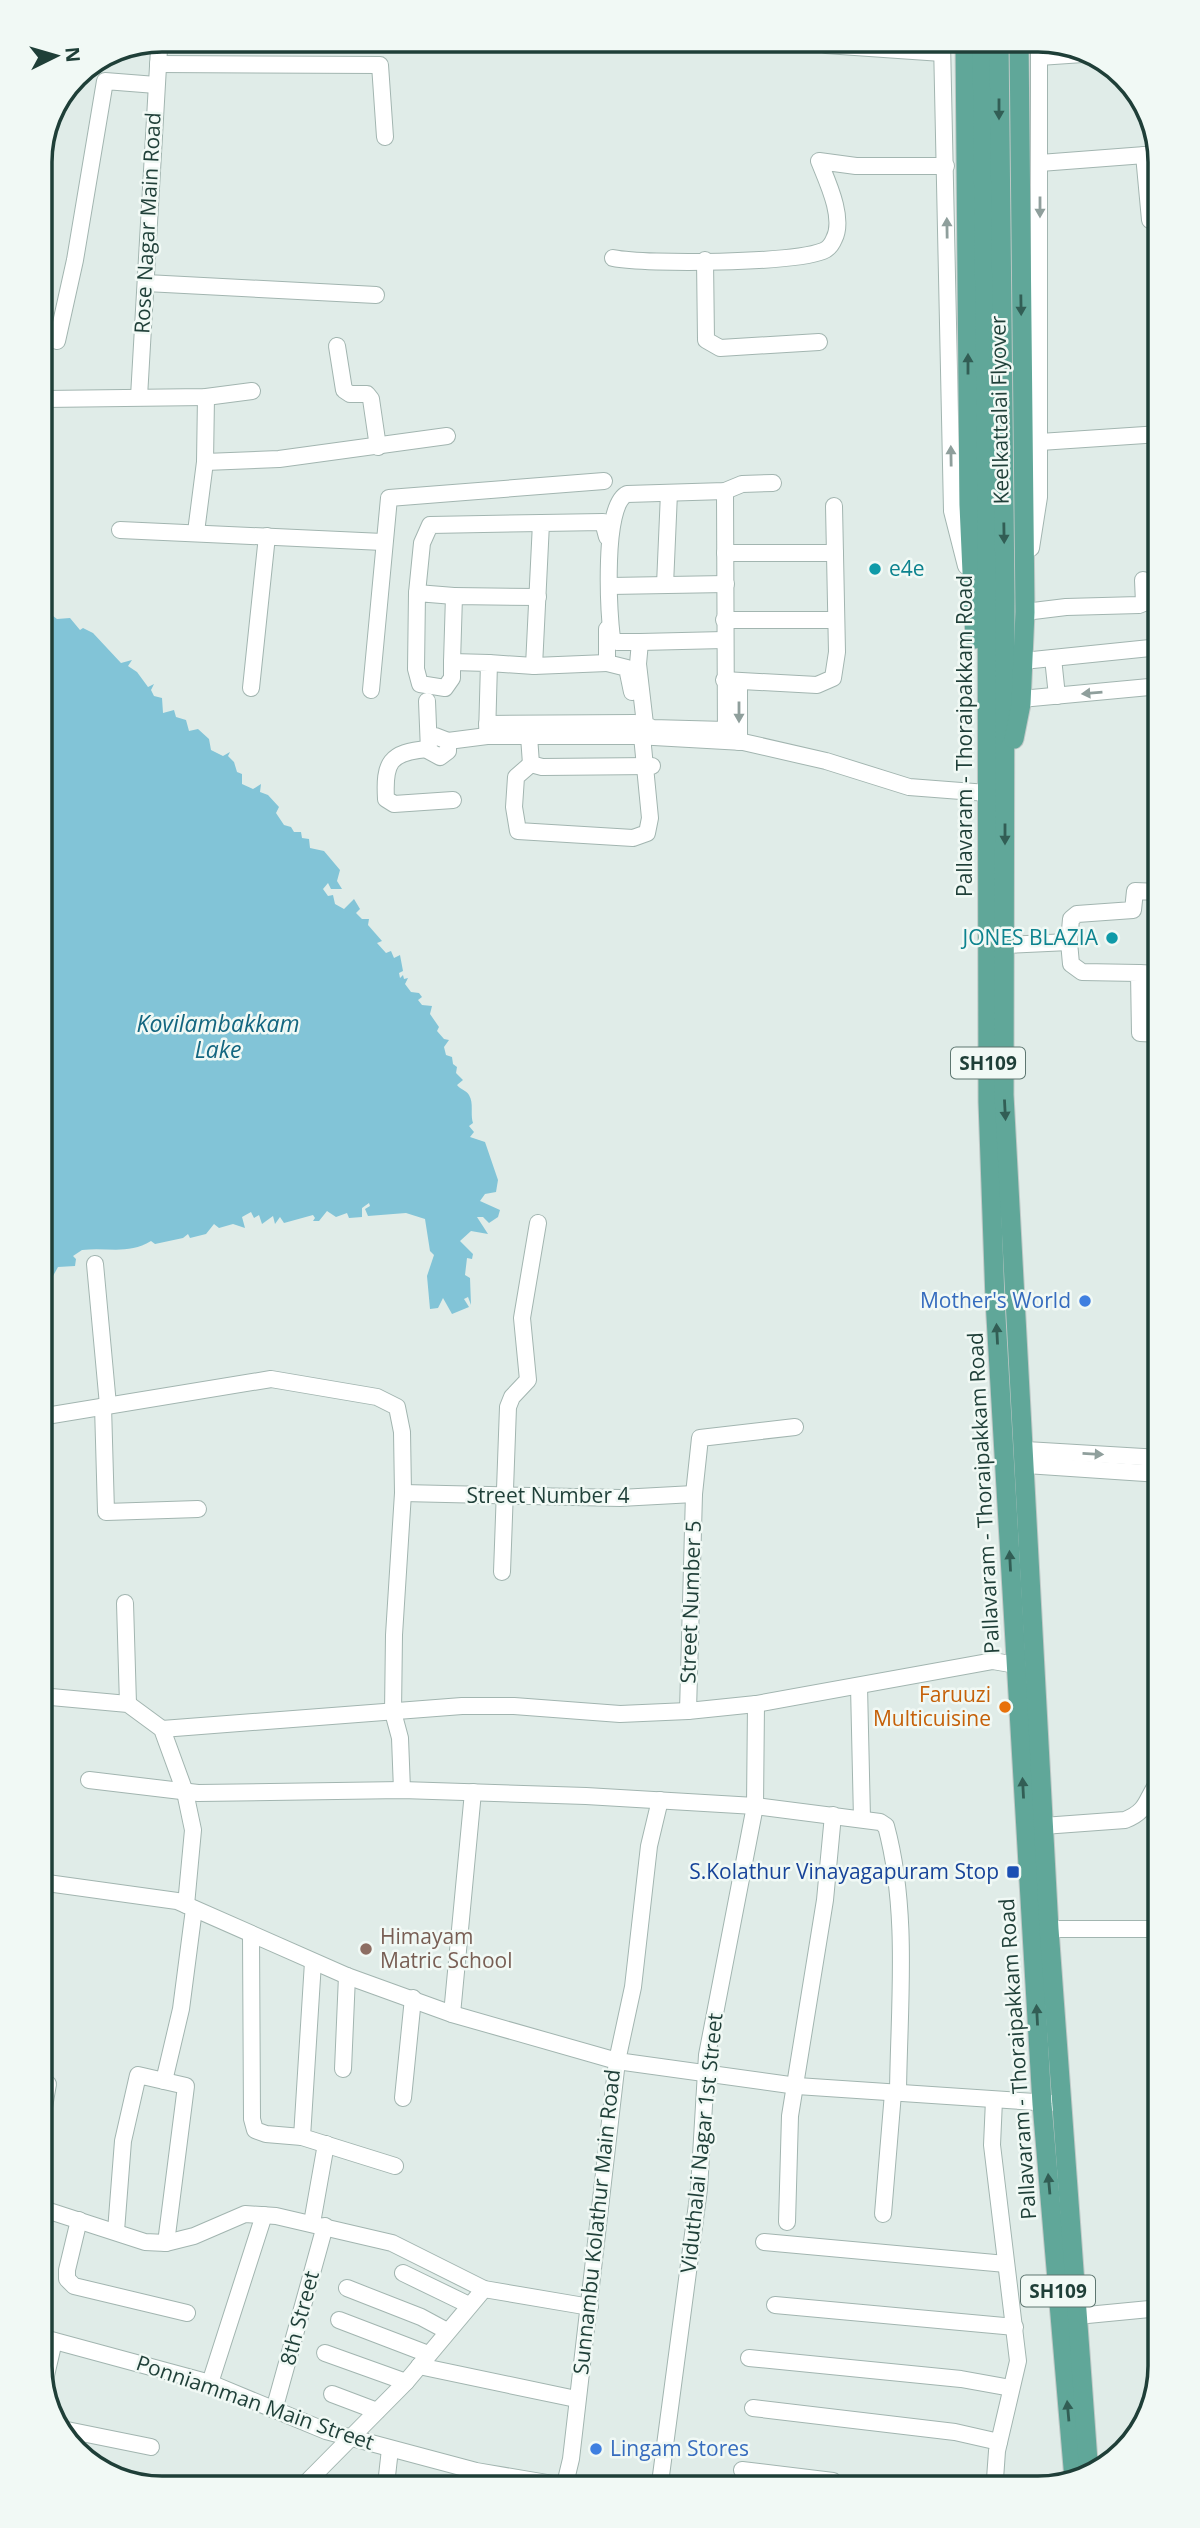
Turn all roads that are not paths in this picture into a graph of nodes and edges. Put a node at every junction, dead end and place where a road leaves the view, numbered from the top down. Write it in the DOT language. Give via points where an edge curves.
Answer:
graph roads {
  1 [pos="942,53"];
  2 [pos="965,53"];
  3 [pos="982,53"];
  4 [pos="999,53"];
  5 [pos="1019,53"];
  6 [pos="1039,53"];
  7 [pos="1061,55"];
  8 [pos="158,57"];
  9 [pos="1039,57"];
  10 [pos="156,85"];
  11 [pos="386,137"];
  12 [pos="1147,155"];
  13 [pos="1040,163"];
  14 [pos="946,166"];
  15 [pos="613,258"];
  16 [pos="705,260"];
  17 [pos="146,283"];
  18 [pos="376,295"];
  19 [pos="57,341"];
  20 [pos="819,342"];
  21 [pos="338,346"];
  22 [pos="252,391"];
  23 [pos="139,397"];
  24 [pos="206,397"];
  25 [pos="53,399"];
  26 [pos="1148,435"];
  27 [pos="447,436"];
  28 [pos="1040,442"];
  29 [pos="378,447"];
  30 [pos="205,462"];
  31 [pos="604,481"];
  32 [pos="773,483"];
  33 [pos="725,491"];
  34 [pos="669,493"];
  35 [pos="834,506"];
  36 [pos="541,523"];
  37 [pos="120,530"];
  38 [pos="196,532"];
  39 [pos="267,537"];
  40 [pos="383,542"];
  41 [pos="725,553"];
  42 [pos="835,554"];
  43 [pos="1143,580"];
  44 [pos="726,584"];
  45 [pos="665,585"];
  46 [pos="1024,585"];
  47 [pos="610,586"];
  48 [pos="417,593"];
  49 [pos="973,595"];
  50 [pos="454,596"];
  51 [pos="538,597"];
  52 [pos="1025,612"];
  53 [pos="724,620"];
  54 [pos="836,620"];
  55 [pos="724,640"];
  56 [pos="640,642"];
  57 [pos="1148,648"];
  58 [pos="1053,658"];
  59 [pos="1023,661"];
  60 [pos="452,662"];
  61 [pos="489,663"];
  62 [pos="607,663"];
  63 [pos="534,666"];
  64 [pos="732,681"];
  65 [pos="1148,687"];
  66 [pos="251,688"];
  67 [pos="371,690"];
  68 [pos="1056,696"];
  69 [pos="1021,699"];
  70 [pos="427,701"];
  71 [pos="487,730"];
  72 [pos="638,732"];
  73 [pos="529,736"];
  74 [pos="730,738"];
  75 [pos="429,745"];
  76 [pos="987,757"];
  77 [pos="531,764"];
  78 [pos="647,766"];
  79 [pos="1000,789"];
  80 [pos="453,800"];
  81 [pos="1148,892"];
  82 [pos="1069,942"];
  83 [pos="1005,945"];
  84 [pos="1139,973"];
  85 [pos="1148,973"];
  86 [pos="1148,1033"];
  87 [pos="538,1223"];
  88 [pos="95,1264"];
  89 [pos="106,1406"];
  90 [pos="52,1415"];
  91 [pos="795,1427"];
  92 [pos="1026,1457"];
  93 [pos="1148,1458"];
  94 [pos="1148,1472"];
  95 [pos="402,1493"];
  96 [pos="694,1494"];
  97 [pos="503,1496"];
  98 [pos="198,1509"];
  99 [pos="502,1572"];
  100 [pos="125,1603"];
  101 [pos="1016,1665"];
  102 [pos="859,1686"];
  103 [pos="1027,1689"];
  104 [pos="52,1697"];
  105 [pos="128,1704"];
  106 [pos="756,1704"];
  107 [pos="688,1711"];
  108 [pos="393,1712"];
  109 [pos="162,1729"];
  110 [pos="89,1780"];
  111 [pos="402,1790"];
  112 [pos="185,1792"];
  113 [pos="473,1792"];
  114 [pos="660,1800"];
  115 [pos="1148,1802"];
  116 [pos="755,1806"];
  117 [pos="833,1815"];
  118 [pos="862,1819"];
  119 [pos="1043,1826"];
  120 [pos="52,1884"];
  121 [pos="190,1907"];
  122 [pos="1049,1929"];
  123 [pos="1148,1929"];
  124 [pos="251,1934"];
  125 [pos="313,1962"];
  126 [pos="347,1976"];
  127 [pos="413,1998"];
  128 [pos="452,2014"];
  129 [pos="617,2061"];
  130 [pos="343,2069"];
  131 [pos="706,2071"];
  132 [pos="164,2081"];
  133 [pos="797,2086"];
  134 [pos="896,2092"];
  135 [pos="403,2098"];
  136 [pos="994,2100"];
  137 [pos="1051,2103"];
  138 [pos="302,2137"];
  139 [pos="326,2144"];
  140 [pos="395,2166"];
  141 [pos="52,2212"];
  142 [pos="883,2214"];
  143 [pos="264,2215"];
  144 [pos="79,2220"];
  145 [pos="788,2221"];
  146 [pos="318,2225"];
  147 [pos="116,2231"];
  148 [pos="166,2242"];
  149 [pos="764,2242"];
  150 [pos="1006,2264"];
  151 [pos="403,2273"];
  152 [pos="347,2288"];
  153 [pos="484,2289"];
  154 [pos="469,2305"];
  155 [pos="775,2305"];
  156 [pos="590,2307"];
  157 [pos="1148,2309"];
  158 [pos="187,2313"];
  159 [pos="1077,2316"];
  160 [pos="339,2320"];
  161 [pos="1015,2327"];
  162 [pos="447,2331"];
  163 [pos="52,2340"];
  164 [pos="325,2353"];
  165 [pos="749,2358"];
  166 [pos="424,2360"];
  167 [pos="405,2382"];
  168 [pos="210,2384"];
  169 [pos="1011,2388"];
  170 [pos="332,2394"];
  171 [pos="576,2399"];
  172 [pos="753,2408"];
  173 [pos="274,2410"];
  174 [pos="377,2412"];
  175 [pos="74,2431"];
  176 [pos="351,2438"];
  177 [pos="999,2442"];
  178 [pos="151,2446"];
  179 [pos="390,2449"];
  180 [pos="1088,2463"];
  181 [pos="1073,2469"];
  182 [pos="743,2470"];
  183 [pos="314,2475"];
  184 [pos="387,2475"];
  185 [pos="467,2475"];
  186 [pos="567,2475"];
  187 [pos="661,2476"];
  188 [pos="790,2476"];
  189 [pos="995,2476"];
  1 -- 14 [label="street"];
  49 -- 2 [label="main road, Keelkattalai Flyover, one-way"];
  3 -- 76 [label="main road, Pallavaram - Thoraipakkam Road / SH109"];
  4 -- 79 [label="main road, Pallavaram - Thoraipakkam Road / SH109, one-way"];
  5 -- 46 [label="main road, Keelkattalai Flyover, one-way"];
  6 -- 9 [label="street"];
  7 -- 9 [label="street"];
  8 -- 10 [label="street, Rose Nagar Main Road"];
  8 -- 11 [label="street" via="380,65"];
  9 -- 13 [label="street"];
  10 -- 17 [label="street, Rose Nagar Main Road"];
  10 -- 19 [label="street" via="105,81"];
  12 -- 13 [label="street"];
  13 -- 28 [label="street, one-way"];
  14 -- 16 [label="street" via="856,166 820,161 836,214 836,237 827,250 799,257"];
  49 -- 14 [label="street, one-way" via="952,511"];
  15 -- 16 [label="street"];
  16 -- 20 [label="street" via="706,340 720,348"];
  17 -- 18 [label="street"];
  17 -- 23 [label="street, Rose Nagar Main Road"];
  21 -- 29 [label="street" via="344,390 371,399"];
  22 -- 24 [label="street"];
  23 -- 24 [label="street"];
  23 -- 25 [label="street"];
  24 -- 30 [label="street"];
  26 -- 28 [label="street"];
  27 -- 29 [label="street"];
  28 -- 46 [label="street" via="1039,497"];
  29 -- 30 [label="street"];
  30 -- 38 [label="street"];
  31 -- 40 [label="street" via="389,498"];
  32 -- 33 [label="street" via="742,484"];
  33 -- 34 [label="street"];
  33 -- 41 [label="street"];
  34 -- 45 [label="street"];
  34 -- 47 [label="street" via="627,494 617,501 611,528"];
  35 -- 42 [label="street"];
  36 -- 48 [label="street" via="429,525 422,543"];
  36 -- 51 [label="street"];
  36 -- 62 [label="street" via="606,524"];
  37 -- 38 [label="street"];
  38 -- 39 [label="street"];
  39 -- 40 [label="street"];
  39 -- 66 [label="street"];
  40 -- 67 [label="street"];
  41 -- 42 [label="street"];
  41 -- 44 [label="street"];
  42 -- 54 [label="street"];
  43 -- 52 [label="street" via="1145,597 1139,605"];
  44 -- 45 [label="street"];
  44 -- 53 [label="street"];
  45 -- 47 [label="street"];
  46 -- 52 [label="main road, Keelkattalai Flyover"];
  47 -- 56 [label="street" via="612,639"];
  48 -- 50 [label="street"];
  48 -- 60 [label="street" via="416,669 420,684 445,688 452,678"];
  49 -- 76 [label="main road, Keelkattalai Flyover"];
  50 -- 51 [label="street"];
  50 -- 60 [label="street"];
  51 -- 63 [label="street"];
  52 -- 59 [label="main road, Keelkattalai Flyover"];
  53 -- 54 [label="street"];
  53 -- 55 [label="street"];
  54 -- 64 [label="street" via="832,678 817,685"];
  55 -- 56 [label="street"];
  55 -- 64 [label="street"];
  56 -- 74 [label="street" via="645,724"];
  57 -- 58 [label="street"];
  58 -- 59 [label="street"];
  58 -- 68 [label="street"];
  59 -- 69 [label="main road, Keelkattalai Flyover"];
  60 -- 61 [label="street"];
  61 -- 63 [label="street"];
  61 -- 71 [label="street"];
  62 -- 63 [label="street"];
  62 -- 72 [label="street" via="627,668"];
  64 -- 74 [label="street"];
  65 -- 68 [label="street, one-way"];
  68 -- 69 [label="street"];
  69 -- 79 [label="main road, Keelkattalai Flyover"];
  70 -- 75 [label="street"];
  71 -- 72 [label="street"];
  71 -- 73 [label="street"];
  71 -- 75 [label="street" via="448,741 443,756 433,756"];
  72 -- 73 [label="street"];
  72 -- 74 [label="street"];
  72 -- 78 [label="street"];
  73 -- 77 [label="street"];
  74 -- 79 [label="street" via="909,786"];
  75 -- 80 [label="street" via="392,762 385,771 386,799 394,804"];
  76 -- 79 [label="main road, Pallavaram - Thoraipakkam Road / SH109"];
  77 -- 78 [label="street"];
  77 -- 78 [label="street" via="516,777 518,831 633,838 647,833 650,818"];
  79 -- 83 [label="main road, Pallavaram - Thoraipakkam Road / SH109, one-way"];
  101 -- 79 [label="main road, Pallavaram - Thoraipakkam Road / SH109, one-way" via="988,1102"];
  81 -- 82 [label="street" via="1135,891 1133,910 1077,914"];
  82 -- 83 [label="street"];
  82 -- 84 [label="street" via="1071,964 1082,972"];
  83 -- 92 [label="main road, Pallavaram - Thoraipakkam Road / SH109, one-way" via="1004,1109"];
  84 -- 85 [label="street"];
  84 -- 86 [label="street" via="1140,1033"];
  87 -- 97 [label="street" via="522,1318 528,1380 508,1407"];
  88 -- 89 [label="street"];
  89 -- 90 [label="street"];
  89 -- 95 [label="street" via="271,1379 377,1396 397,1407 402,1432"];
  89 -- 98 [label="street" via="106,1512"];
  91 -- 96 [label="street, Street Number 5" via="700,1438"];
  92 -- 93 [label="street, one-way"];
  92 -- 94 [label="street"];
  92 -- 103 [label="main road, Pallavaram - Thoraipakkam Road / SH109"];
  95 -- 97 [label="street, Street Number 4"];
  95 -- 108 [label="street"];
  96 -- 97 [label="street, Street Number 4"];
  96 -- 107 [label="street, Street Number 5"];
  97 -- 99 [label="street"];
  100 -- 105 [label="street"];
  101 -- 102 [label="street" via="993,1661"];
  101 -- 103 [label="main road, Pallavaram - Thoraipakkam Road / SH109"];
  102 -- 106 [label="street"];
  102 -- 118 [label="street"];
  103 -- 119 [label="main road, Pallavaram - Thoraipakkam Road / SH109"];
  137 -- 103 [label="main road, Pallavaram - Thoraipakkam Road / SH109, one-way"];
  104 -- 105 [label="street"];
  105 -- 109 [label="street"];
  106 -- 107 [label="street"];
  106 -- 116 [label="street, Viduthalai Nagar 1st Street"];
  107 -- 108 [label="street" via="620,1714 462,1706"];
  108 -- 109 [label="street"];
  108 -- 111 [label="street" via="400,1738"];
  109 -- 112 [label="street"];
  110 -- 112 [label="street"];
  111 -- 112 [label="street"];
  111 -- 113 [label="street"];
  112 -- 121 [label="street" via="193,1830"];
  113 -- 114 [label="street"];
  113 -- 128 [label="street"];
  114 -- 116 [label="street"];
  114 -- 129 [label="street" via="649,1846 633,1987"];
  115 -- 119 [label="street" via="1125,1820"];
  116 -- 117 [label="street"];
  116 -- 131 [label="street, Viduthalai Nagar 1st Street"];
  117 -- 118 [label="street"];
  117 -- 133 [label="street" via="833,1845"];
  118 -- 134 [label="street" via="886,1826 895,1859 900,1983"];
  119 -- 122 [label="main road, Pallavaram - Thoraipakkam Road / SH109"];
  120 -- 121 [label="street, Sunnambu Kolathur Main Road" via="177,1901"];
  121 -- 124 [label="street, Sunnambu Kolathur Main Road"];
  121 -- 132 [label="street" via="181,2010"];
  122 -- 123 [label="street"];
  122 -- 137 [label="main road, Pallavaram - Thoraipakkam Road / SH109"];
  124 -- 125 [label="street, Sunnambu Kolathur Main Road"];
  124 -- 138 [label="street" via="252,2119 255,2130"];
  125 -- 126 [label="street, Sunnambu Kolathur Main Road"];
  125 -- 138 [label="street"];
  126 -- 127 [label="street, Sunnambu Kolathur Main Road"];
  126 -- 130 [label="street"];
  127 -- 128 [label="street, Sunnambu Kolathur Main Road"];
  127 -- 135 [label="street"];
  128 -- 129 [label="street, Sunnambu Kolathur Main Road"];
  129 -- 131 [label="street"];
  129 -- 156 [label="street, Sunnambu Kolathur Main Road"];
  131 -- 133 [label="street"];
  131 -- 187 [label="street, Viduthalai Nagar 1st Street" via="699,2189"];
  132 -- 147 [label="street" via="138,2075 123,2141"];
  132 -- 148 [label="street" via="186,2086"];
  133 -- 134 [label="street"];
  133 -- 145 [label="street" via="790,2116"];
  134 -- 136 [label="street"];
  134 -- 142 [label="street"];
  136 -- 137 [label="street"];
  136 -- 150 [label="street" via="992,2145"];
  137 -- 159 [label="main road, Pallavaram - Thoraipakkam Road / SH109"];
  181 -- 137 [label="main road, Pallavaram - Thoraipakkam Road / SH109, one-way"];
  138 -- 139 [label="street"];
  139 -- 140 [label="street"];
  139 -- 146 [label="street, 8th Street"];
  141 -- 144 [label="street"];
  143 -- 146 [label="street"];
  143 -- 148 [label="street" via="245,2214 194,2236"];
  143 -- 168 [label="street"];
  144 -- 147 [label="street"];
  144 -- 158 [label="street" via="67,2270 74,2287"];
  146 -- 153 [label="street" via="391,2243"];
  146 -- 173 [label="street, 8th Street"];
  147 -- 148 [label="street" via="145,2242"];
  149 -- 150 [label="street"];
  150 -- 161 [label="street"];
  151 -- 154 [label="street"];
  152 -- 162 [label="street"];
  153 -- 154 [label="street"];
  153 -- 156 [label="street"];
  154 -- 162 [label="street"];
  155 -- 161 [label="street"];
  156 -- 171 [label="street, Sunnambu Kolathur Main Road"];
  157 -- 159 [label="street"];
  159 -- 180 [label="main road, Pallavaram - Thoraipakkam Road / SH109"];
  160 -- 166 [label="street"];
  161 -- 169 [label="street" via="1018,2361"];
  162 -- 166 [label="street"];
  163 -- 168 [label="street, Ponniamman Main Street"];
  164 -- 167 [label="street"];
  165 -- 169 [label="street"];
  166 -- 167 [label="street"];
  166 -- 171 [label="street"];
  167 -- 174 [label="street"];
  168 -- 173 [label="street, Ponniamman Main Street"];
  169 -- 177 [label="street"];
  170 -- 174 [label="street"];
  171 -- 186 [label="street, Sunnambu Kolathur Main Road"];
  172 -- 177 [label="street" via="955,2432"];
  173 -- 176 [label="street, Ponniamman Main Street"];
  174 -- 176 [label="street"];
  175 -- 178 [label="street"];
  176 -- 179 [label="street, Ponniamman Main Street"];
  176 -- 183 [label="street"];
  177 -- 189 [label="street"];
  179 -- 184 [label="street"];
  179 -- 185 [label="street, Ponniamman Main Street"];
  182 -- 188 [label="street"];
}
